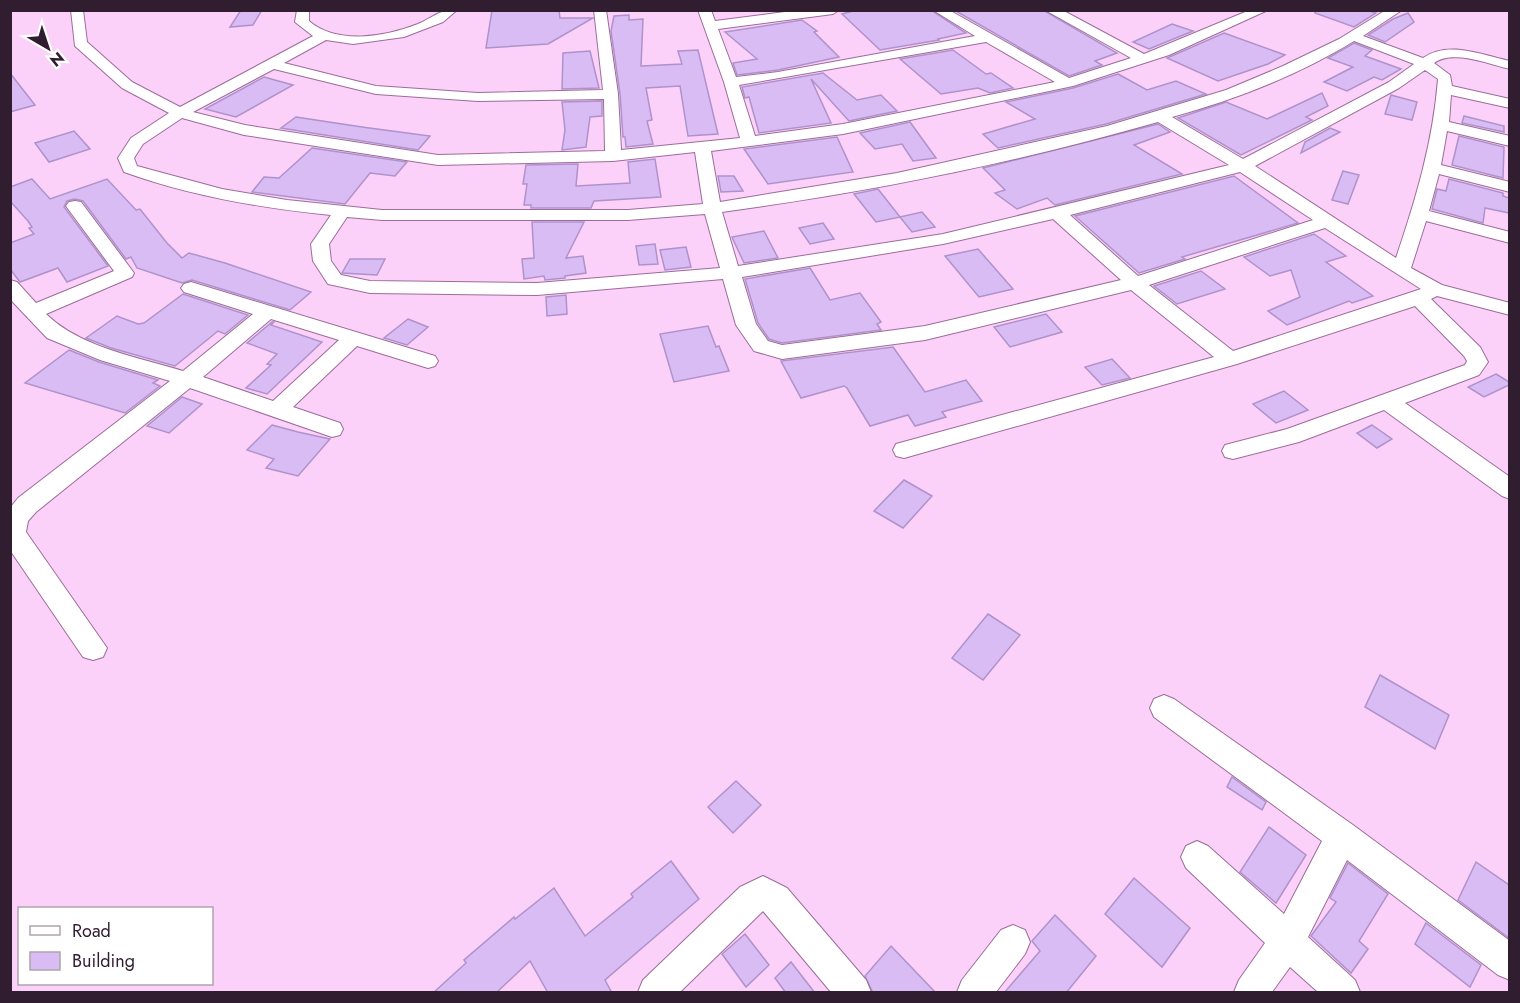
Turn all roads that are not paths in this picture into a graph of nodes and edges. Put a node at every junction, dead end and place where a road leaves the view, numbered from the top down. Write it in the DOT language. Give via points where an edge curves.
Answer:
graph roads {
  1 [pos="77,10"];
  2 [pos="303,10"];
  3 [pos="451,10"];
  4 [pos="600,10"];
  5 [pos="704,10"];
  6 [pos="833,10"];
  7 [pos="939,10"];
  8 [pos="1051,10"];
  9 [pos="1396,10"];
  10 [pos="1261,11"];
  11 [pos="710,26"];
  12 [pos="324,36"];
  13 [pos="1354,37"];
  14 [pos="986,38"];
  15 [pos="1143,59"];
  16 [pos="1425,63"];
  17 [pos="272,64"];
  18 [pos="1509,65"];
  19 [pos="731,82"];
  20 [pos="1068,83"];
  21 [pos="1445,89"];
  22 [pos="610,94"];
  23 [pos="1509,104"];
  24 [pos="180,113"];
  25 [pos="1159,116"];
  26 [pos="1441,125"];
  27 [pos="1509,141"];
  28 [pos="749,142"];
  29 [pos="702,147"];
  30 [pos="613,156"];
  31 [pos="1244,165"];
  32 [pos="1431,167"];
  33 [pos="1509,187"];
  34 [pos="75,206"];
  35 [pos="712,207"];
  36 [pos="342,212"];
  37 [pos="1057,213"];
  38 [pos="1419,214"];
  39 [pos="1327,221"];
  40 [pos="1509,238"];
  41 [pos="1401,270"];
  42 [pos="731,273"];
  43 [pos="1135,284"];
  44 [pos="10,286"];
  45 [pos="191,288"];
  46 [pos="1426,294"];
  47 [pos="1509,309"];
  48 [pos="269,311"];
  49 [pos="33,312"];
  50 [pos="354,338"];
  51 [pos="1230,359"];
  52 [pos="428,361"];
  53 [pos="187,379"];
  54 [pos="1387,401"];
  55 [pos="277,410"];
  56 [pos="332,429"];
  57 [pos="904,450"];
  58 [pos="1233,451"];
  59 [pos="1509,490"];
  60 [pos="93,648"];
  61 [pos="1164,708"];
  62 [pos="1342,836"];
  63 [pos="1197,857"];
  64 [pos="1288,941"];
  65 [pos="1013,942"];
  66 [pos="1509,963"];
  67 [pos="655,993"];
  68 [pos="854,993"];
  69 [pos="974,993"];
  70 [pos="1251,993"];
  71 [pos="1343,993"];
  1 -- 24 [label="street" via="80,44 127,86"];
  2 -- 12 [label="street" via="300,18 305,27"];
  3 -- 12 [label="street" via="425,27 392,36"];
  4 -- 22 [label="street"];
  5 -- 11 [label="street"];
  6 -- 11 [label="street"];
  7 -- 14 [label="street"];
  8 -- 15 [label="street"];
  9 -- 13 [label="street"];
  10 -- 15 [label="street"];
  11 -- 19 [label="street"];
  12 -- 17 [label="street"];
  13 -- 16 [label="street"];
  13 -- 25 [label="street" via="1267,78"];
  14 -- 19 [label="street"];
  14 -- 20 [label="street"];
  15 -- 20 [label="street"];
  16 -- 18 [label="street" via="1436,55 1451,52"];
  16 -- 21 [label="street" via="1445,78"];
  16 -- 31 [label="street" via="1394,85"];
  17 -- 22 [label="street" via="376,90 478,97"];
  17 -- 24 [label="street"];
  19 -- 28 [label="street"];
  20 -- 28 [label="street" via="914,116"];
  21 -- 23 [label="street"];
  21 -- 26 [label="street"];
  22 -- 30 [label="street"];
  24 -- 30 [label="street" via="282,138 438,160"];
  24 -- 36 [label="street" via="137,141 126,158 130,169 217,193"];
  25 -- 31 [label="street"];
  25 -- 35 [label="street" via="1027,151 878,183"];
  26 -- 27 [label="street"];
  26 -- 32 [label="street"];
  28 -- 29 [label="street"];
  29 -- 30 [label="street"];
  29 -- 35 [label="street"];
  31 -- 37 [label="street"];
  31 -- 39 [label="street"];
  32 -- 33 [label="street"];
  32 -- 38 [label="street"];
  34 -- 49 [label="street" via="125,273"];
  35 -- 36 [label="street" via="648,214"];
  35 -- 42 [label="street"];
  36 -- 42 [label="street" via="320,244 322,261 334,280 370,287 537,289"];
  37 -- 42 [label="street" via="943,239"];
  37 -- 43 [label="street"];
  38 -- 40 [label="street"];
  38 -- 41 [label="street"];
  39 -- 41 [label="street"];
  39 -- 43 [label="street"];
  41 -- 46 [label="street"];
  42 -- 43 [label="street" via="746,325 761,346 782,352 925,333"];
  43 -- 51 [label="street"];
  44 -- 49 [label="street"];
  45 -- 48 [label="street"];
  46 -- 47 [label="street"];
  46 -- 51 [label="street"];
  46 -- 54 [label="street" via="1478,362 1472,370"];
  48 -- 50 [label="street"];
  48 -- 53 [label="street"];
  49 -- 53 [label="street" via="54,333 107,355"];
  50 -- 52 [label="street"];
  50 -- 55 [label="street"];
  51 -- 57 [label="street"];
  53 -- 55 [label="street"];
  53 -- 60 [label="street" via="27,505 16,518 13,534"];
  54 -- 58 [label="street" via="1291,436"];
  54 -- 59 [label="street"];
  55 -- 56 [label="street"];
  61 -- 62 [label="street"];
  62 -- 64 [label="street"];
  62 -- 66 [label="street"];
  63 -- 64 [label="street"];
  64 -- 70 [label="street"];
  64 -- 71 [label="street"];
  65 -- 69 [label="street"];
  67 -- 68 [label="street" via="763,892 775,900"];
}
